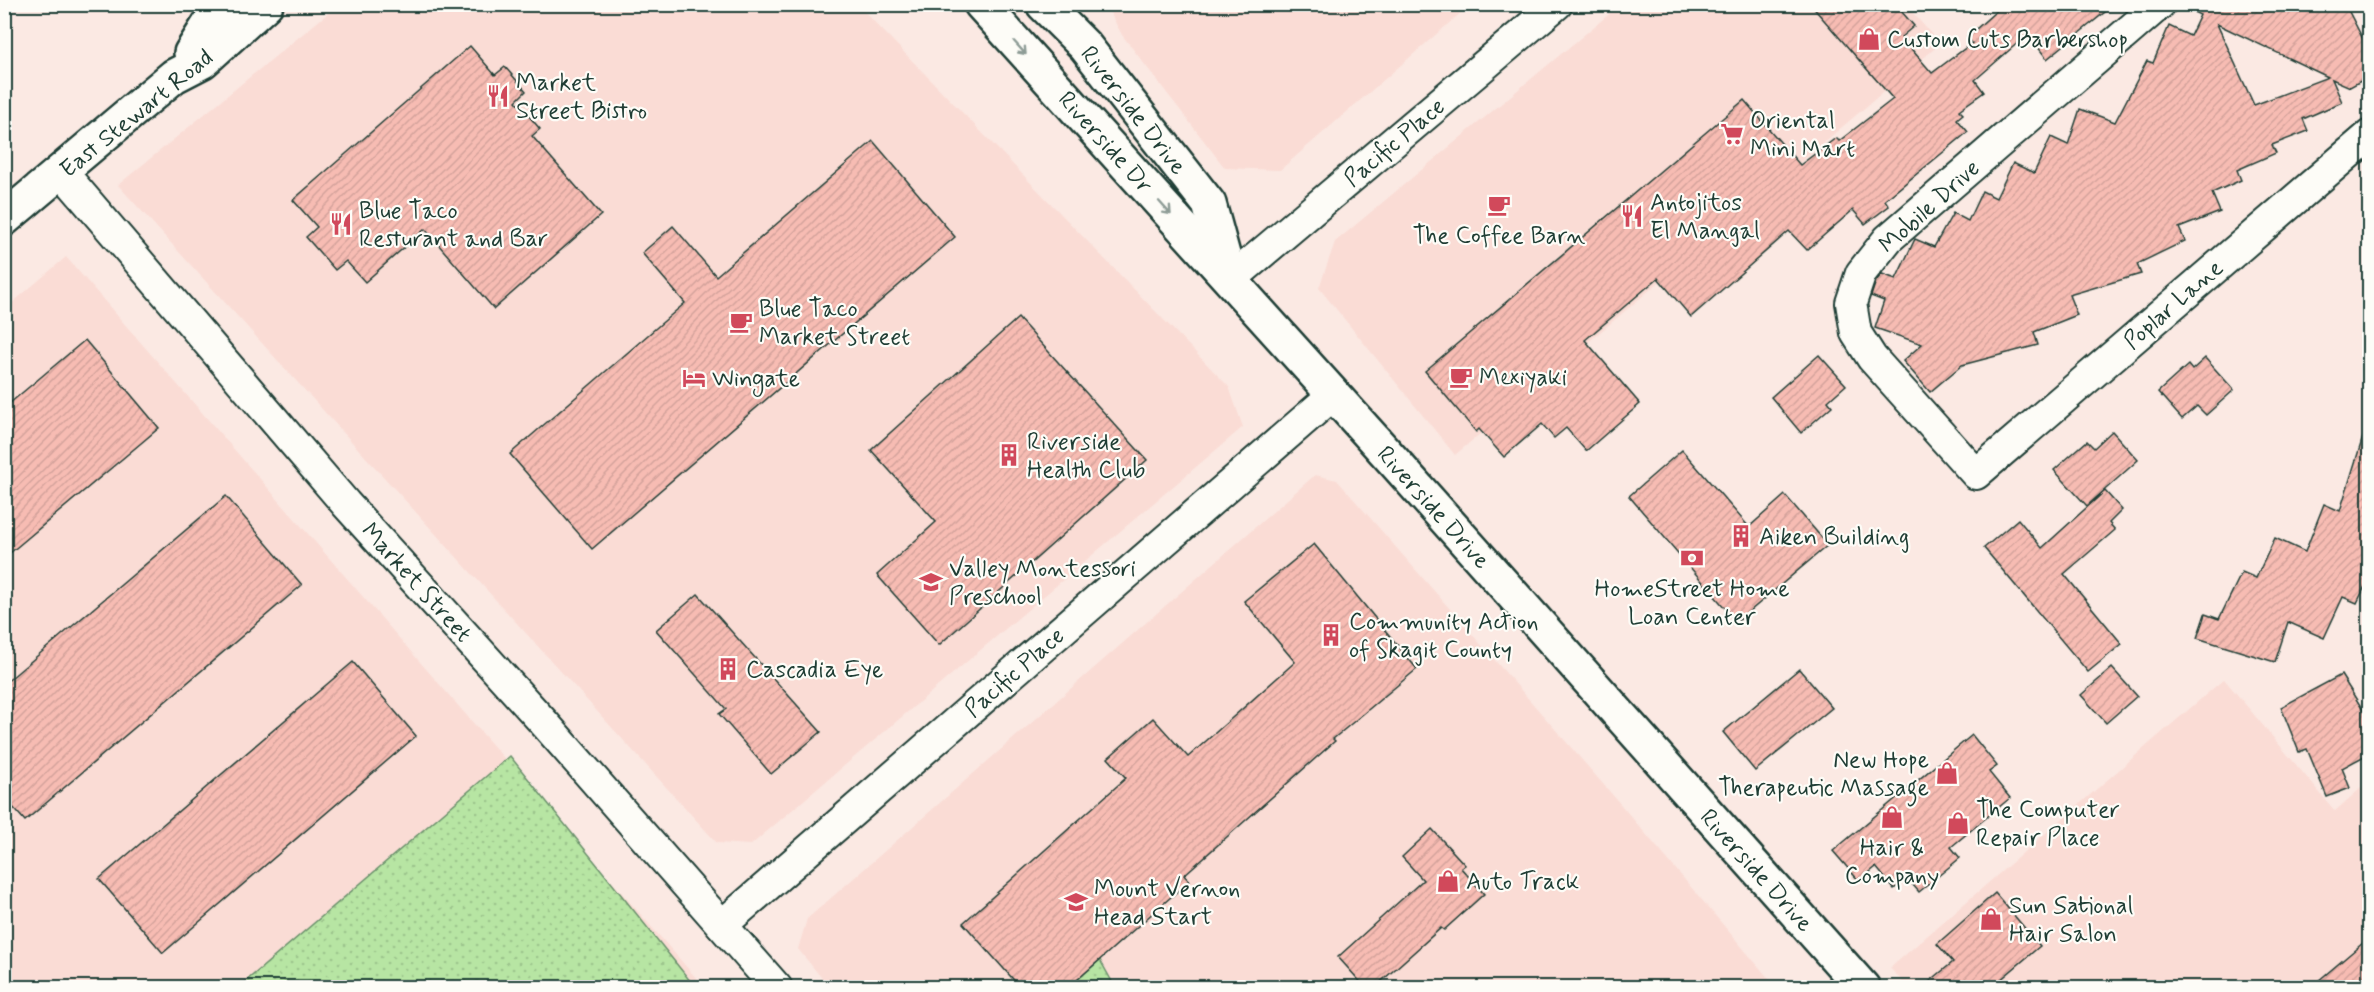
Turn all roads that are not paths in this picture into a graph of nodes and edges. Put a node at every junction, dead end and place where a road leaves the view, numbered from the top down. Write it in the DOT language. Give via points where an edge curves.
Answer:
graph roads {
  1 [pos="222,4"];
  2 [pos="245,4"];
  3 [pos="266,4"];
  4 [pos="981,4"];
  5 [pos="1043,4"];
  6 [pos="1055,4"];
  7 [pos="1557,4"];
  8 [pos="2160,4"];
  9 [pos="1085,46"];
  10 [pos="183,64"];
  11 [pos="2370,135"];
  12 [pos="62,172"];
  13 [pos="4,219"];
  14 [pos="1230,280"];
  15 [pos="1333,394"];
  16 [pos="1976,474"];
  17 [pos="722,925"];
  18 [pos="777,987"];
  19 [pos="1863,987"];
  1 -- 10 [label="main road"];
  2 -- 10 [label="main road, East Stewart Road"];
  3 -- 10 [label="main road, East Stewart Road" via="203,61"];
  4 -- 14 [label="main road, Riverside Dr, one-way"];
  5 -- 9 [label="main road, Riverside Drive"];
  6 -- 9 [label="main road"];
  7 -- 14 [label="street, Pacific Place"];
  8 -- 16 [label="street, Mobile Drive" via="1888,239 1861,273 1851,303 1856,333 1872,358"];
  9 -- 14 [label="main road, Riverside Drive" via="1209,204"];
  10 -- 12 [label="main road, East Stewart Road"];
  11 -- 16 [label="street, Poplar Lane"];
  12 -- 13 [label="main road, East Stewart Road"];
  12 -- 17 [label="street, Market Street" via="346,504"];
  14 -- 15 [label="main road, Riverside Drive"];
  15 -- 17 [label="street, Pacific Place"];
  15 -- 19 [label="main road, Riverside Drive"];
  17 -- 18 [label="street, Market Street"];
}
